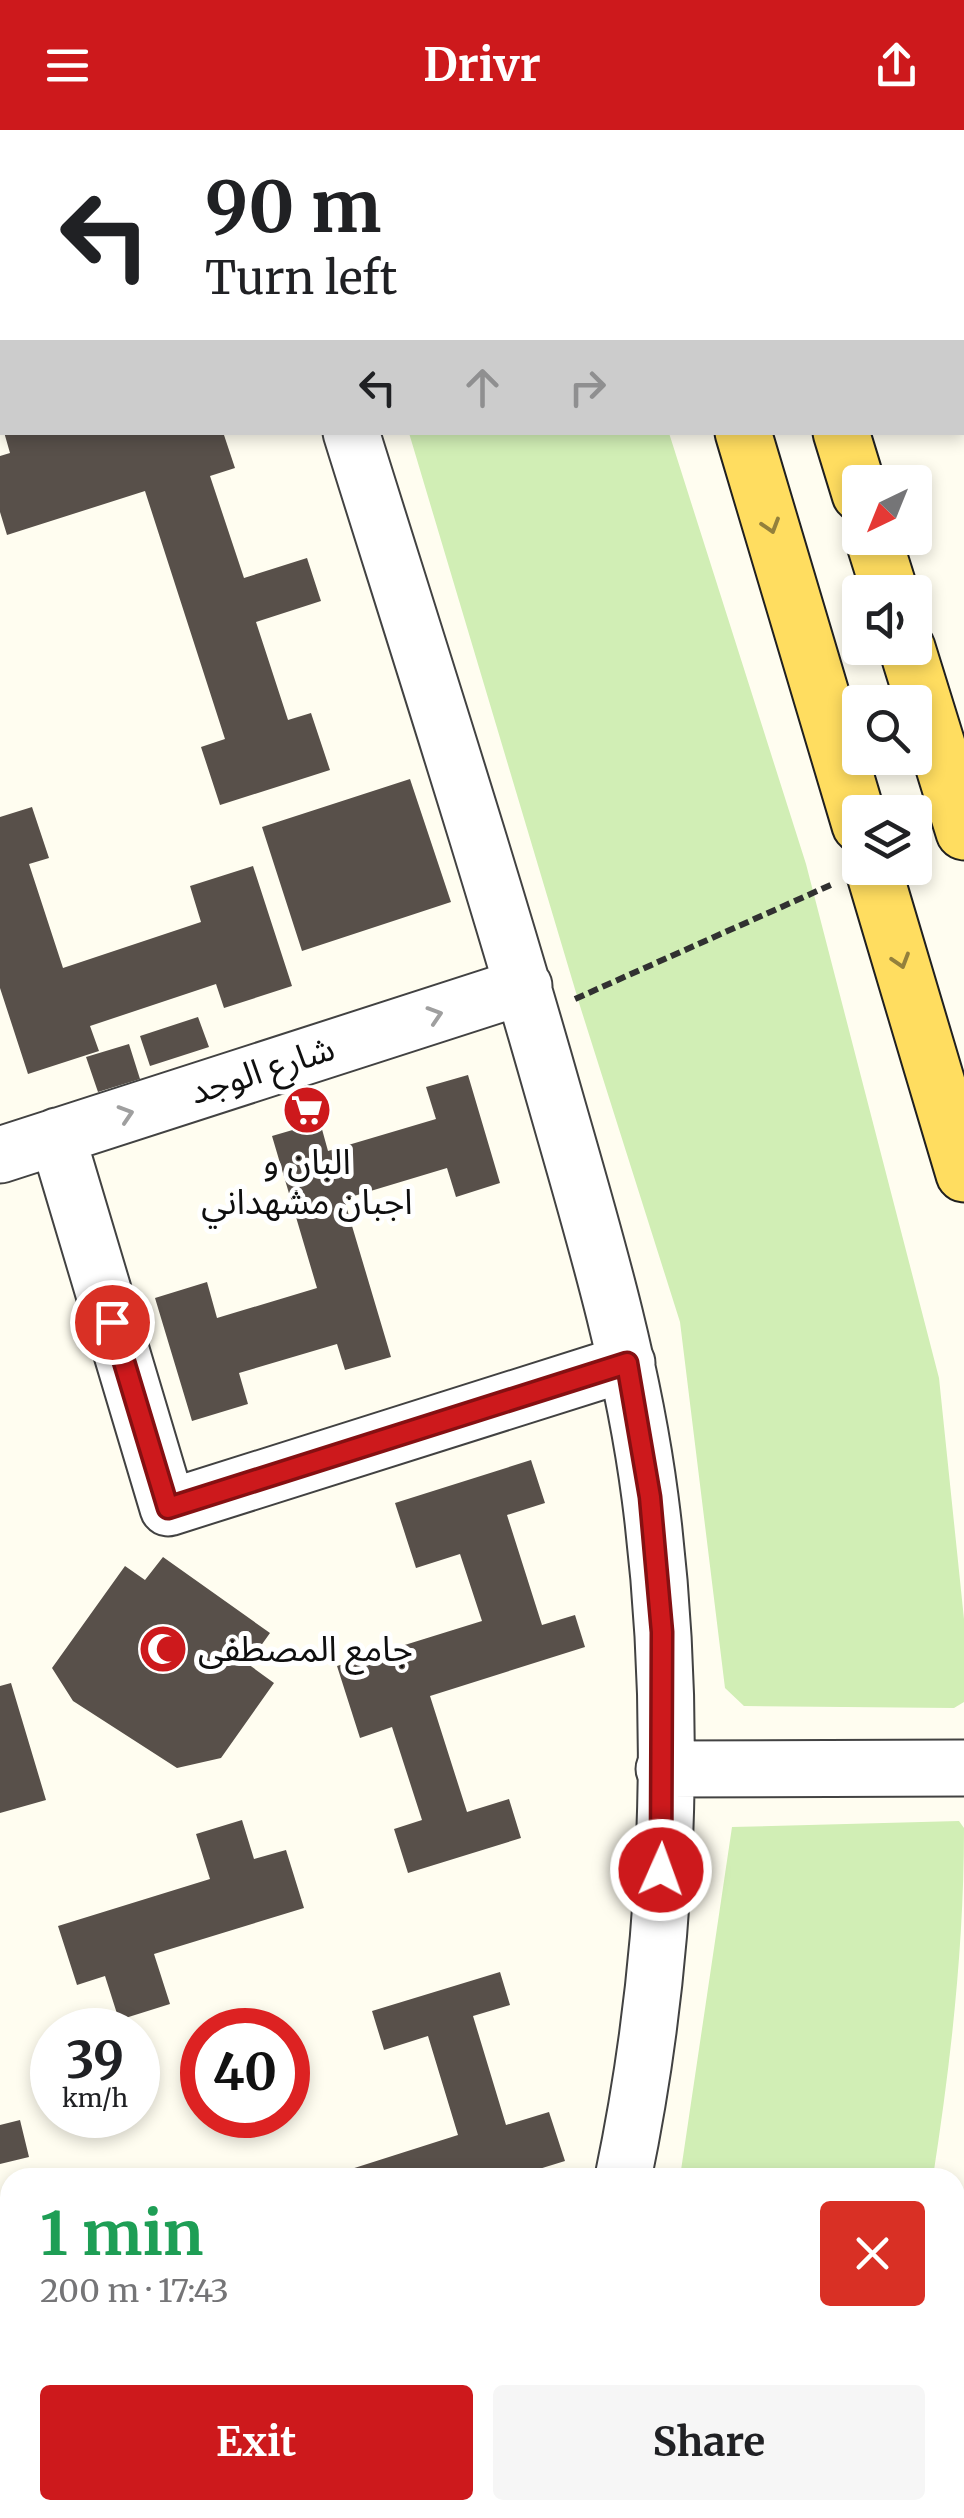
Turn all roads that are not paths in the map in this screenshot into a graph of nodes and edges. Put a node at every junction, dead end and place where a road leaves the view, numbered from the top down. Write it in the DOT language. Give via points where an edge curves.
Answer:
graph roads {
  1 [pos="352,435"];
  2 [pos="745,435"];
  3 [pos="842,435"];
  4 [pos="851,465"];
  5 [pos="912,665"];
  6 [pos="851,795"];
  7 [pos="964,832"];
  8 [pos="858,885"];
  9 [pos="528,1002"];
  10 [pos="57,1136"];
  11 [pos="0,1155"];
  12 [pos="964,1174"];
  13 [pos="627,1363"];
  14 [pos="964,1768"];
  15 [pos="664,1769"];
  16 [pos="624,2168"];
  1 -- 9 [label="street"];
  2 -- 6 [label="main road, one-way"];
  3 -- 4 [label="main road"];
  5 -- 7 [label="main road"];
  8 -- 12 [label="main road, one-way"];
  10 -- 9 [label="street, شارع الوجد, one-way"];
  9 -- 13 [label="street"];
  10 -- 11 [label="street, شارع الوجد"];
  10 -- 13 [label="street" via="168,1508"];
  13 -- 15 [label="street" via="650,1497 662,1632"];
  14 -- 15 [label="street"];
  15 -- 16 [label="street" via="654,1970"];
}
